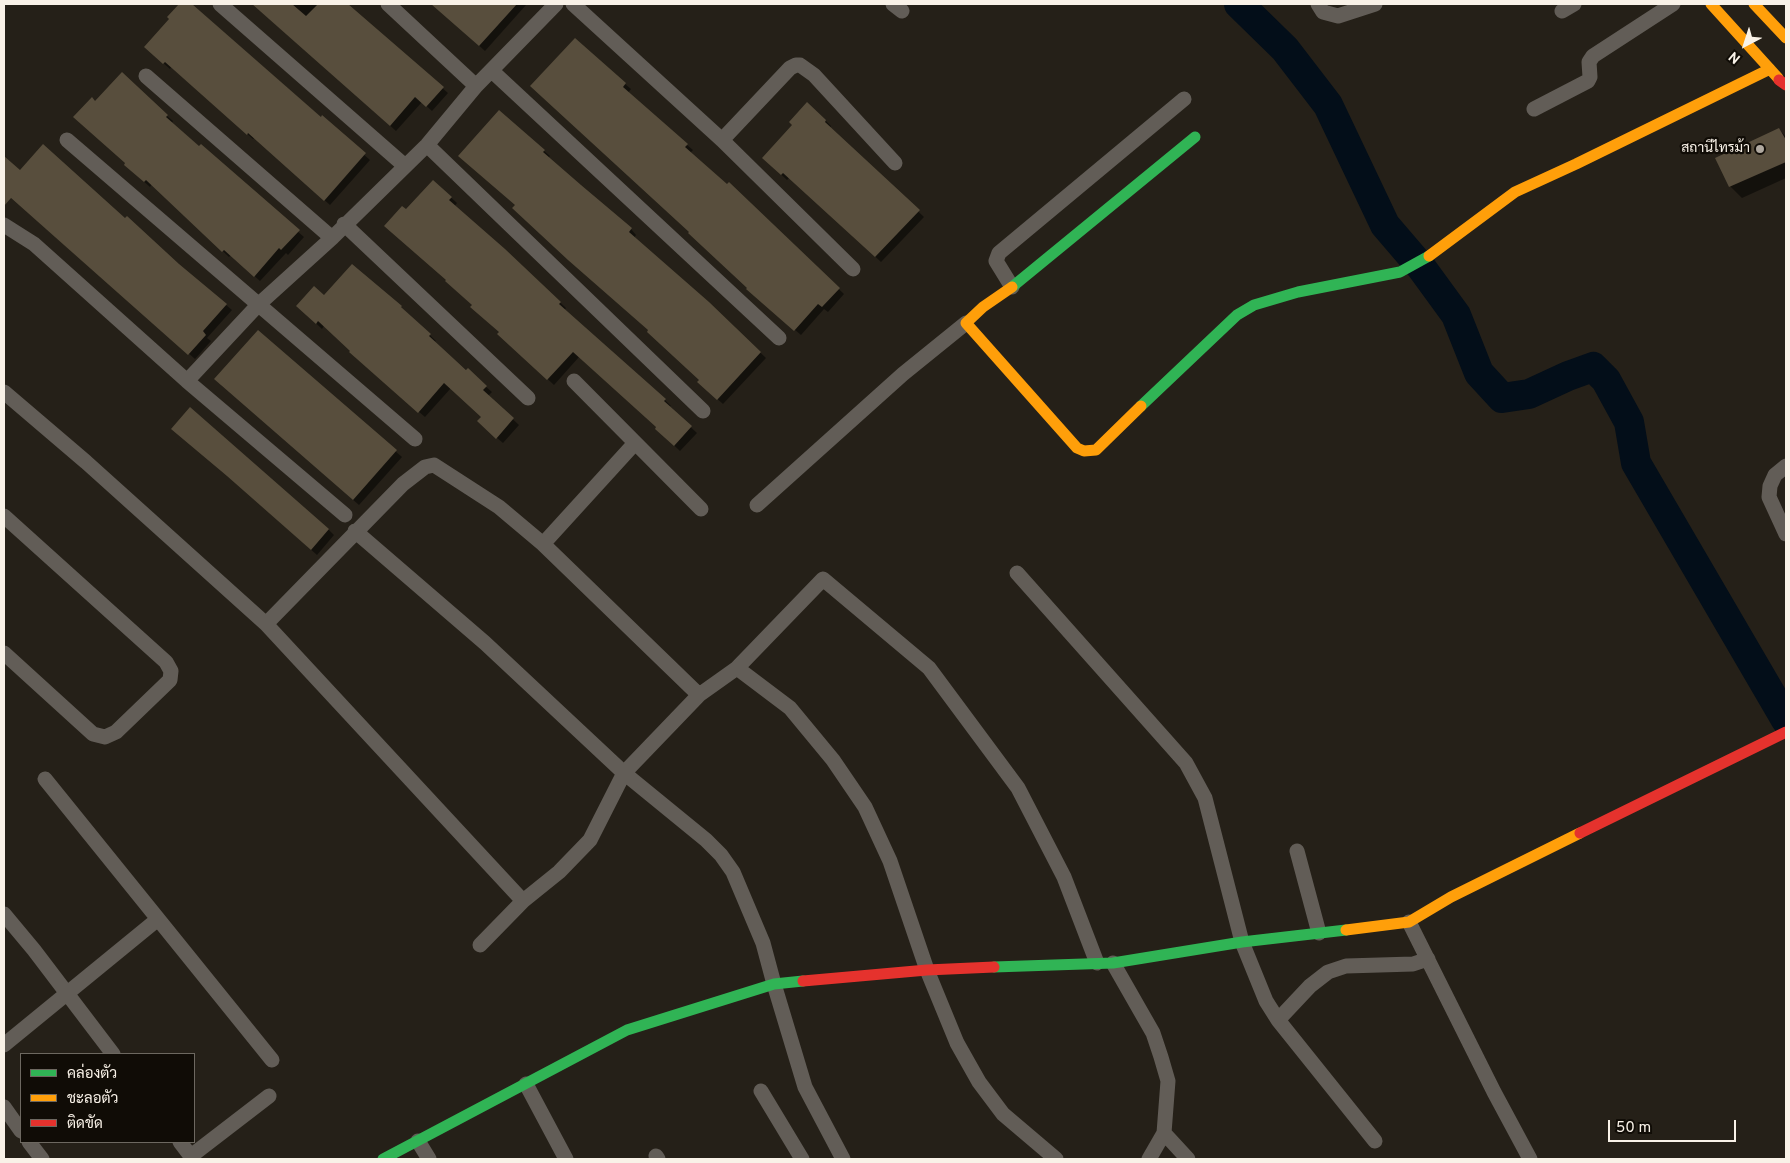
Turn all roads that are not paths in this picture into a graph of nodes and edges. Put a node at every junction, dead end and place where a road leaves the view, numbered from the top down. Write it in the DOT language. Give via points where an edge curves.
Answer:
graph roads {
  1 [pos="220,4"];
  2 [pos="388,4"];
  3 [pos="556,4"];
  4 [pos="573,4"];
  5 [pos="1318,4"];
  6 [pos="1375,4"];
  7 [pos="1673,4"];
  8 [pos="1711,4"];
  9 [pos="1754,4"];
  10 [pos="1786,38"];
  11 [pos="1770,69"];
  12 [pos="492,71"];
  13 [pos="146,76"];
  14 [pos="1782,82"];
  15 [pos="476,86"];
  16 [pos="1786,90"];
  17 [pos="1184,99"];
  18 [pos="1534,109"];
  19 [pos="1195,137"];
  20 [pos="67,140"];
  21 [pos="722,140"];
  22 [pos="427,145"];
  23 [pos="895,162"];
  24 [pos="404,166"];
  25 [pos="344,224"];
  26 [pos="4,225"];
  27 [pos="332,238"];
  28 [pos="854,268"];
  29 [pos="1012,287"];
  30 [pos="258,305"];
  31 [pos="966,323"];
  32 [pos="779,338"];
  33 [pos="187,381"];
  34 [pos="574,381"];
  35 [pos="4,392"];
  36 [pos="528,398"];
  37 [pos="703,411"];
  38 [pos="415,439"];
  39 [pos="636,443"];
  40 [pos="1786,466"];
  41 [pos="757,505"];
  42 [pos="701,509"];
  43 [pos="344,515"];
  44 [pos="4,516"];
  45 [pos="355,531"];
  46 [pos="1786,534"];
  47 [pos="543,544"];
  48 [pos="1017,573"];
  49 [pos="266,624"];
  50 [pos="4,653"];
  51 [pos="737,668"];
  52 [pos="700,695"];
  53 [pos="1785,733"];
  54 [pos="624,773"];
  55 [pos="45,779"];
  56 [pos="1297,851"];
  57 [pos="523,902"];
  58 [pos="4,914"];
  59 [pos="158,919"];
  60 [pos="1409,922"];
  61 [pos="1319,933"];
  62 [pos="1242,942"];
  63 [pos="480,945"];
  64 [pos="1428,959"];
  65 [pos="1097,963"];
  66 [pos="1113,963"];
  67 [pos="927,970"];
  68 [pos="774,984"];
  69 [pos="68,994"];
  70 [pos="1278,1020"];
  71 [pos="4,1046"];
  72 [pos="113,1053"];
  73 [pos="272,1060"];
  74 [pos="526,1084"];
  75 [pos="761,1091"];
  76 [pos="268,1096"];
  77 [pos="4,1107"];
  78 [pos="20,1130"];
  79 [pos="1164,1133"];
  80 [pos="418,1141"];
  81 [pos="1374,1141"];
  82 [pos="30,1143"];
  83 [pos="181,1143"];
  84 [pos="192,1158"];
  85 [pos="42,1159"];
  86 [pos="383,1159"];
  87 [pos="429,1159"];
  88 [pos="566,1159"];
  89 [pos="802,1159"];
  90 [pos="843,1159"];
  91 [pos="1056,1159"];
  92 [pos="1150,1159"];
  93 [pos="1188,1159"];
  94 [pos="1530,1159"];
  1 -- 24 [label="street"];
  2 -- 15 [label="street"];
  3 -- 12 [label="street"];
  4 -- 21 [label="street"];
  5 -- 6 [label="street" via="1323,12 1338,16"];
  7 -- 18 [label="street" via="1593,56 1589,62 1588,81"];
  8 -- 11 [label="street"];
  9 -- 10 [label="street"];
  11 -- 14 [label="street"];
  11 -- 31 [label="street" via="1515,192 1426,258 1400,272 1298,292 1254,305 1238,315 1096,450 1077,448"];
  12 -- 15 [label="street"];
  12 -- 32 [label="street"];
  13 -- 27 [label="street"];
  14 -- 16 [label="street"];
  15 -- 22 [label="street"];
  17 -- 29 [label="street" via="999,253 996,261"];
  19 -- 29 [label="street"];
  20 -- 30 [label="street"];
  21 -- 23 [label="street" via="790,68 800,65 814,75"];
  21 -- 28 [label="street"];
  22 -- 24 [label="street"];
  22 -- 37 [label="street"];
  24 -- 25 [label="street"];
  25 -- 27 [label="street"];
  25 -- 36 [label="street"];
  26 -- 33 [label="street" via="34,244"];
  27 -- 30 [label="street"];
  29 -- 31 [label="street"];
  30 -- 33 [label="street"];
  30 -- 38 [label="street"];
  31 -- 41 [label="street" via="903,374"];
  33 -- 43 [label="street"];
  34 -- 39 [label="street"];
  35 -- 49 [label="street"];
  39 -- 42 [label="street"];
  39 -- 47 [label="street"];
  40 -- 46 [label="street" via="1775,475 1770,486 1770,497"];
  44 -- 50 [label="street" via="166,662 171,671 170,680 116,732 105,738 93,734"];
  45 -- 47 [label="street" via="402,484 425,467 434,465 498,507"];
  45 -- 49 [label="street"];
  45 -- 54 [label="street" via="485,643"];
  47 -- 52 [label="street"];
  48 -- 62 [label="street" via="1186,763 1205,798"];
  49 -- 57 [label="street"];
  51 -- 52 [label="street"];
  51 -- 65 [label="street" via="823,579 930,668 1018,788 1064,877"];
  51 -- 67 [label="street" via="790,708 834,760 865,807 890,861"];
  52 -- 54 [label="street"];
  53 -- 60 [label="street" via="1451,897"];
  54 -- 57 [label="street" via="590,840"];
  54 -- 68 [label="street" via="721,855 733,872 763,943"];
  55 -- 59 [label="street"];
  56 -- 61 [label="street"];
  57 -- 63 [label="street"];
  58 -- 69 [label="street"];
  59 -- 69 [label="street"];
  59 -- 73 [label="street"];
  60 -- 61 [label="street"];
  60 -- 64 [label="street"];
  61 -- 62 [label="street"];
  62 -- 66 [label="street"];
  62 -- 70 [label="street" via="1266,1000"];
  64 -- 70 [label="street" via="1413,964 1346,966 1328,972"];
  64 -- 94 [label="street"];
  65 -- 66 [label="street"];
  65 -- 67 [label="street"];
  66 -- 79 [label="street" via="1153,1033 1168,1081"];
  67 -- 68 [label="street"];
  67 -- 91 [label="street" via="957,1043 979,1082 1003,1114"];
  68 -- 74 [label="street" via="628,1030"];
  68 -- 90 [label="street" via="805,1087"];
  69 -- 71 [label="street"];
  69 -- 72 [label="street"];
  70 -- 81 [label="street"];
  74 -- 80 [label="street"];
  74 -- 88 [label="street"];
  75 -- 89 [label="street"];
  76 -- 84 [label="street"];
  77 -- 78 [label="street"];
  79 -- 92 [label="street"];
  79 -- 93 [label="street"];
  80 -- 86 [label="street"];
  80 -- 87 [label="street"];
  82 -- 85 [label="street"];
  83 -- 84 [label="street"];
}
